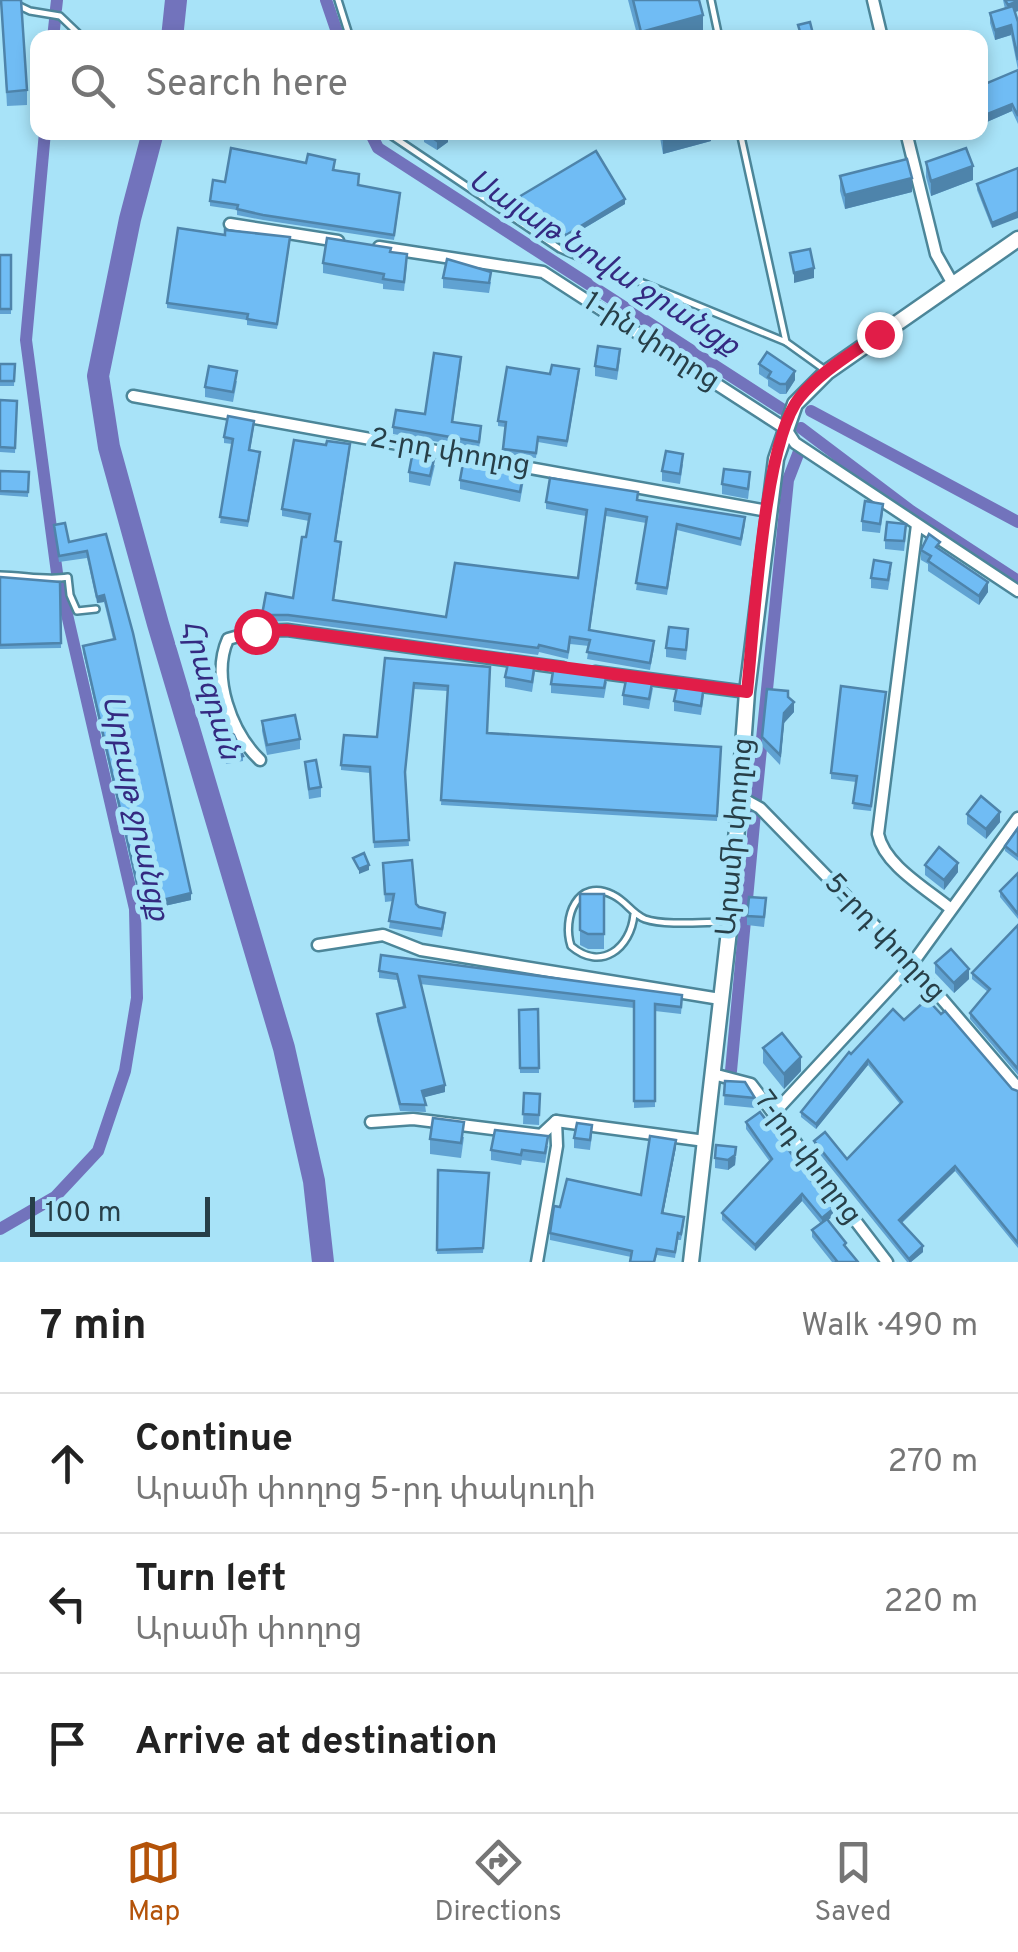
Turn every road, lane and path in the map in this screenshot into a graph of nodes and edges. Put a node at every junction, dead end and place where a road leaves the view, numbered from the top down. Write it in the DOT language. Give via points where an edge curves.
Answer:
graph roads {
  1 [pos="7,0"];
  2 [pos="338,0"];
  3 [pos="711,0"];
  4 [pos="873,0"];
  5 [pos="75,30"];
  6 [pos="347,30"];
  7 [pos="717,30"];
  8 [pos="880,30"];
  9 [pos="398,140"];
  10 [pos="742,140"];
  11 [pos="908,140"];
  12 [pos="230,224"];
  13 [pos="1018,239"];
  14 [pos="347,242"];
  15 [pos="367,245"];
  16 [pos="953,284"];
  17 [pos="786,342"];
  18 [pos="827,372"];
  19 [pos="134,396"];
  20 [pos="786,428"];
  21 [pos="767,511"];
  22 [pos="917,524"];
  23 [pos="0,576"];
  24 [pos="1018,590"];
  25 [pos="96,608"];
  26 [pos="747,692"];
  27 [pos="260,760"];
  28 [pos="742,798"];
  29 [pos="1018,818"];
  30 [pos="951,909"];
  31 [pos="634,914"];
  32 [pos="730,922"];
  33 [pos="318,945"];
  34 [pos="912,964"];
  35 [pos="720,999"];
  36 [pos="713,1074"];
  37 [pos="1018,1088"];
  38 [pos="774,1112"];
  39 [pos="556,1121"];
  40 [pos="371,1122"];
  41 [pos="704,1141"];
  42 [pos="537,1262"];
  43 [pos="690,1262"];
  44 [pos="888,1262"];
  1 -- 5 [label="lane" via="60,16"];
  2 -- 6 [label="lane"];
  3 -- 7 [label="lane"];
  4 -- 8 [label="street"];
  9 -- 17 [label="lane" via="560,250"];
  10 -- 17 [label="lane"];
  11 -- 16 [label="street" via="936,254"];
  12 -- 14 [label="street"];
  13 -- 16 [label="main road, Արամի փողոց"];
  15 -- 20 [label="street, 1-ին փողոց" via="543,272"];
  16 -- 18 [label="main road, Արամի փողոց"];
  17 -- 18 [label="lane"];
  18 -- 20 [label="main road, Արամի փողոց" via="801,396"];
  19 -- 21 [label="street, 2-րդ փողոց"];
  20 -- 21 [label="main road, Արամի փողոց"];
  20 -- 22 [label="street, 1-ին փողոց" via="794,442"];
  21 -- 26 [label="main road, Արամի փողոց"];
  22 -- 24 [label="street, 1-ին փողոց"];
  22 -- 30 [label="street" via="878,834 893,860"];
  23 -- 25 [label="lane" via="68,577 77,612"];
  26 -- 27 [label="street" via="256,631 228,639 220,656 236,727"];
  26 -- 28 [label="main road, Արամի փողոց"];
  28 -- 32 [label="main road, Արամի փողոց"];
  28 -- 34 [label="street, 5-րդ փողոց" via="760,808"];
  29 -- 30 [label="street"];
  30 -- 34 [label="street"];
  31 -- 31 [label="lane" via="625,944 610,955 571,946 569,913 581,895 611,894"];
  31 -- 32 [label="lane" via="655,922"];
  32 -- 35 [label="main road, Արամի փողոց"];
  33 -- 35 [label="street" via="383,935 421,950"];
  34 -- 37 [label="street, 5-րդ փողոց"];
  34 -- 38 [label="street"];
  35 -- 36 [label="main road, Արամի փողոց"];
  36 -- 38 [label="street, 7-րդ փողոց" via="751,1084"];
  36 -- 41 [label="main road, Արամի փողոց"];
  38 -- 44 [label="street, 7-րդ փողոց"];
  39 -- 40 [label="street" via="541,1135 413,1119"];
  39 -- 41 [label="street"];
  39 -- 42 [label="street"];
  41 -- 43 [label="main road, Արամի փողոց"];
}
